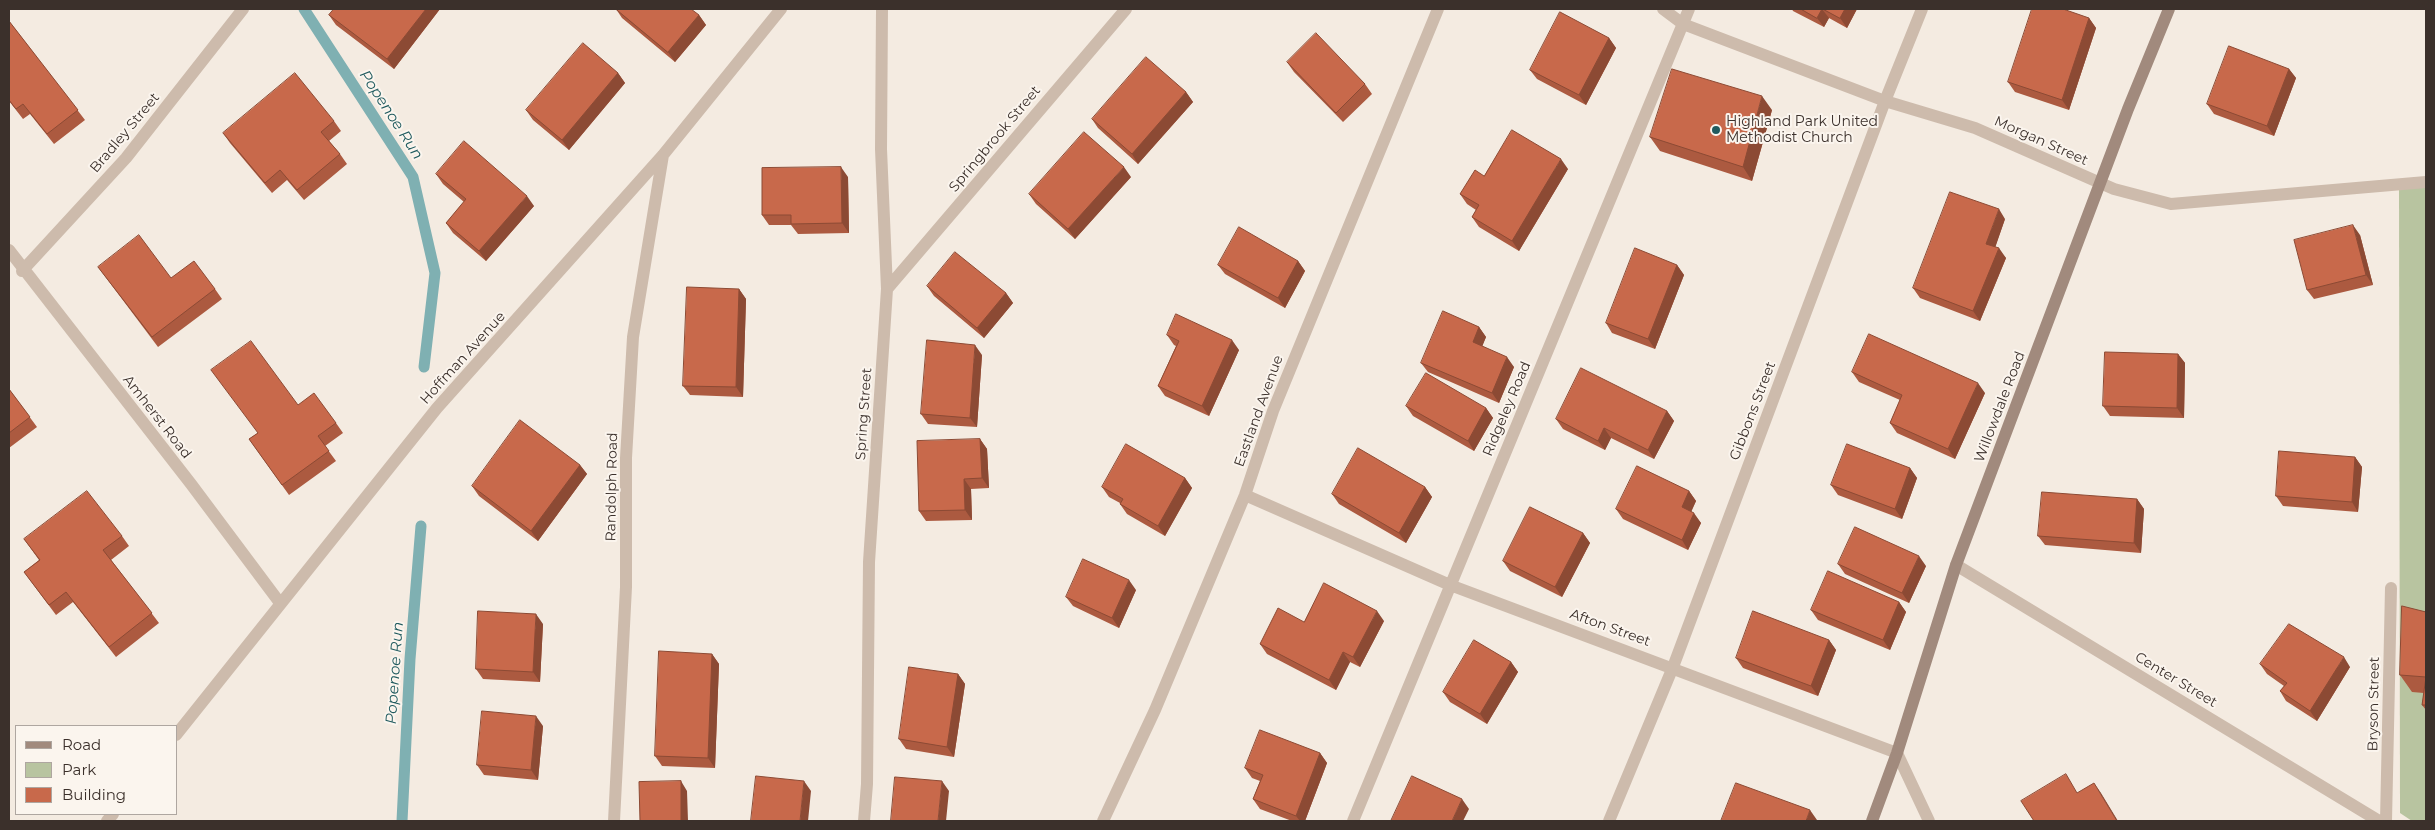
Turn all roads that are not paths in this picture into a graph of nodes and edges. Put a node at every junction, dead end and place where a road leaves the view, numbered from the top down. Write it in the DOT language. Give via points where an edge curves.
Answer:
graph roads {
  1 [pos="243,9"];
  2 [pos="781,9"];
  3 [pos="882,9"];
  4 [pos="1126,9"];
  5 [pos="1438,9"];
  6 [pos="1663,9"];
  7 [pos="1689,9"];
  8 [pos="1922,9"];
  9 [pos="2169,9"];
  10 [pos="1683,24"];
  11 [pos="1885,101"];
  12 [pos="663,155"];
  13 [pos="2426,182"];
  14 [pos="2100,183"];
  15 [pos="9,250"];
  16 [pos="22,271"];
  17 [pos="887,289"];
  18 [pos="1245,495"];
  19 [pos="1956,565"];
  20 [pos="1450,585"];
  21 [pos="2391,588"];
  22 [pos="280,604"];
  23 [pos="1673,667"];
  24 [pos="178,732"];
  25 [pos="1897,753"];
  26 [pos="614,821"];
  27 [pos="864,821"];
  28 [pos="1102,821"];
  29 [pos="1353,821"];
  30 [pos="1608,821"];
  31 [pos="1872,821"];
  32 [pos="1929,821"];
  33 [pos="2379,821"];
  34 [pos="2386,821"];
  1 -- 16 [label="street, Bradley Street" via="126,158"];
  2 -- 12 [label="street, Hoffman Avenue"];
  3 -- 17 [label="street, Spring Street" via="881,149"];
  4 -- 17 [label="street, Springbrook Street"];
  5 -- 18 [label="street, Eastland Avenue" via="1273,410"];
  6 -- 10 [label="street, Morgan Street"];
  7 -- 10 [label="street, Ridgeley Road"];
  8 -- 11 [label="street, Gibbons Street"];
  9 -- 14 [label="street, Willowdale Road"];
  10 -- 11 [label="street, Morgan Street"];
  10 -- 20 [label="street, Ridgeley Road"];
  11 -- 14 [label="street, Morgan Street" via="1975,128"];
  11 -- 23 [label="street, Gibbons Street"];
  12 -- 22 [label="street, Hoffman Avenue" via="437,408"];
  12 -- 26 [label="street, Randolph Road" via="633,337 626,458 626,587"];
  13 -- 14 [label="street, Morgan Street" via="2171,204"];
  14 -- 19 [label="street, Willowdale Road"];
  15 -- 16 [label="street, Amherst Road"];
  16 -- 22 [label="street, Amherst Road" via="191,484"];
  17 -- 27 [label="street, Spring Street" via="869,562"];
  18 -- 20 [label="street, Afton Street"];
  18 -- 28 [label="street, Eastland Avenue" via="1155,710"];
  19 -- 25 [label="street, Willowdale Road"];
  19 -- 33 [label="street, Center Street"];
  20 -- 23 [label="street, Afton Street"];
  20 -- 29 [label="street, Ridgeley Road"];
  21 -- 34 [label="street, Bryson Street"];
  22 -- 24 [label="street, Hoffman Avenue"];
  23 -- 25 [label="street, Afton Street"];
  23 -- 30 [label="street, Gibbons Street"];
  25 -- 31 [label="street, Willowdale Road"];
  25 -- 32 [label="street"];
}
